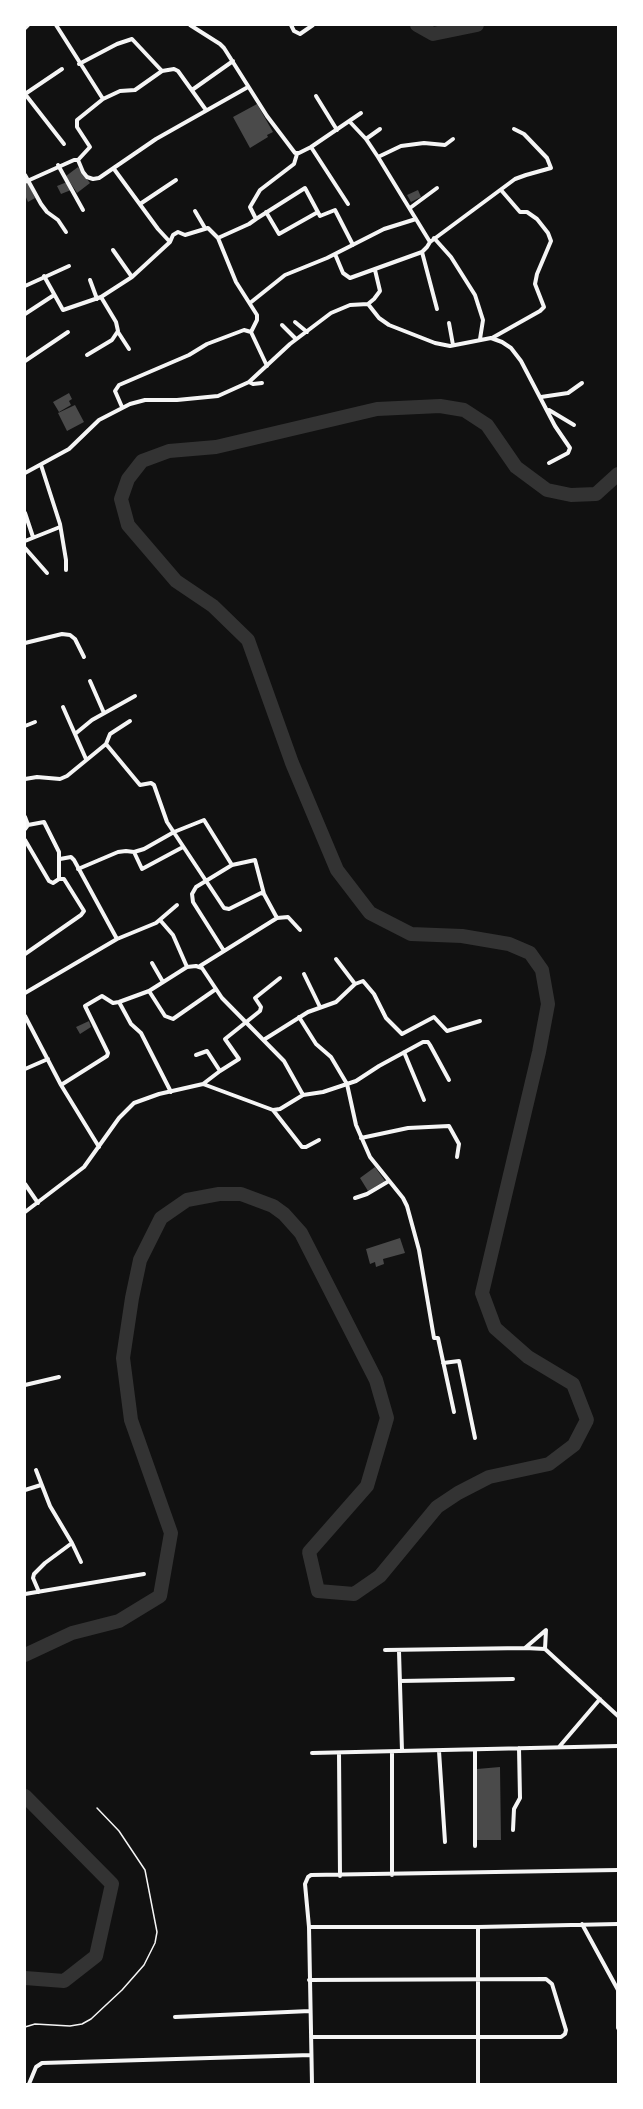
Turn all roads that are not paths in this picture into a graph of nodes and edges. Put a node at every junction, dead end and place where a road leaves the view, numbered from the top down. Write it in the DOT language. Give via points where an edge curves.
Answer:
graph roads {
  1 [pos="28,25"];
  2 [pos="56,25"];
  3 [pos="190,25"];
  4 [pos="291,25"];
  5 [pos="313,25"];
  6 [pos="25,28"];
  7 [pos="233,61"];
  8 [pos="79,64"];
  9 [pos="62,69"];
  10 [pos="162,71"];
  11 [pos="248,87"];
  12 [pos="192,90"];
  13 [pos="25,94"];
  14 [pos="316,96"];
  15 [pos="103,99"];
  16 [pos="206,110"];
  17 [pos="361,113"];
  18 [pos="350,122"];
  19 [pos="514,128"];
  20 [pos="380,129"];
  21 [pos="337,130"];
  22 [pos="366,139"];
  23 [pos="453,139"];
  24 [pos="64,144"];
  25 [pos="311,147"];
  26 [pos="297,154"];
  27 [pos="378,157"];
  28 [pos="78,160"];
  29 [pos="58,165"];
  30 [pos="114,169"];
  31 [pos="25,175"];
  32 [pos="176,180"];
  33 [pos="27,181"];
  34 [pos="437,188"];
  35 [pos="501,190"];
  36 [pos="140,204"];
  37 [pos="348,204"];
  38 [pos="410,208"];
  39 [pos="83,210"];
  40 [pos="195,211"];
  41 [pos="266,212"];
  42 [pos="318,212"];
  43 [pos="256,219"];
  44 [pos="416,219"];
  45 [pos="205,228"];
  46 [pos="66,232"];
  47 [pos="218,238"];
  48 [pos="434,238"];
  49 [pos="170,242"];
  50 [pos="430,242"];
  51 [pos="352,245"];
  52 [pos="113,250"];
  53 [pos="422,252"];
  54 [pos="334,254"];
  55 [pos="70,266"];
  56 [pos="374,270"];
  57 [pos="44,276"];
  58 [pos="132,277"];
  59 [pos="90,280"];
  60 [pos="25,286"];
  61 [pos="54,295"];
  62 [pos="99,298"];
  63 [pos="250,303"];
  64 [pos="368,304"];
  65 [pos="437,309"];
  66 [pos="25,314"];
  67 [pos="295,322"];
  68 [pos="449,323"];
  69 [pos="282,325"];
  70 [pos="68,332"];
  71 [pos="118,332"];
  72 [pos="251,332"];
  73 [pos="307,332"];
  74 [pos="491,338"];
  75 [pos="296,339"];
  76 [pos="480,339"];
  77 [pos="453,346"];
  78 [pos="129,349"];
  79 [pos="87,355"];
  80 [pos="25,361"];
  81 [pos="267,366"];
  82 [pos="249,382"];
  83 [pos="262,383"];
  84 [pos="582,383"];
  85 [pos="541,396"];
  86 [pos="122,407"];
  87 [pos="546,407"];
  88 [pos="574,425"];
  89 [pos="549,463"];
  90 [pos="41,465"];
  91 [pos="25,473"];
  92 [pos="25,513"];
  93 [pos="60,528"];
  94 [pos="33,537"];
  95 [pos="25,541"];
  96 [pos="25,548"];
  97 [pos="66,570"];
  98 [pos="46,573"];
  99 [pos="25,643"];
  100 [pos="84,657"];
  101 [pos="90,681"];
  102 [pos="135,696"];
  103 [pos="63,707"];
  104 [pos="104,713"];
  105 [pos="130,721"];
  106 [pos="35,722"];
  107 [pos="25,726"];
  108 [pos="75,734"];
  109 [pos="106,744"];
  110 [pos="86,759"];
  111 [pos="25,780"];
  112 [pos="25,817"];
  113 [pos="28,825"];
  114 [pos="25,829"];
  115 [pos="174,832"];
  116 [pos="25,840"];
  117 [pos="183,847"];
  118 [pos="27,848"];
  119 [pos="134,852"];
  120 [pos="60,859"];
  121 [pos="232,866"];
  122 [pos="78,869"];
  123 [pos="60,879"];
  124 [pos="205,881"];
  125 [pos="264,894"];
  126 [pos="177,905"];
  127 [pos="277,918"];
  128 [pos="160,920"];
  129 [pos="300,930"];
  130 [pos="117,939"];
  131 [pos="224,951"];
  132 [pos="25,954"];
  133 [pos="336,959"];
  134 [pos="152,963"];
  135 [pos="200,966"];
  136 [pos="187,967"];
  137 [pos="304,974"];
  138 [pos="280,978"];
  139 [pos="163,982"];
  140 [pos="355,984"];
  141 [pos="216,989"];
  142 [pos="148,991"];
  143 [pos="25,993"];
  144 [pos="119,1002"];
  145 [pos="320,1007"];
  146 [pos="25,1016"];
  147 [pos="299,1017"];
  148 [pos="480,1021"];
  149 [pos="247,1023"];
  150 [pos="265,1040"];
  151 [pos="404,1052"];
  152 [pos="196,1055"];
  153 [pos="48,1059"];
  154 [pos="25,1069"];
  155 [pos="220,1071"];
  156 [pos="449,1080"];
  157 [pos="204,1084"];
  158 [pos="347,1084"];
  159 [pos="61,1085"];
  160 [pos="171,1092"];
  161 [pos="303,1095"];
  162 [pos="424,1100"];
  163 [pos="273,1110"];
  164 [pos="361,1138"];
  165 [pos="319,1140"];
  166 [pos="99,1147"];
  167 [pos="457,1157"];
  168 [pos="389,1181"];
  169 [pos="25,1184"];
  170 [pos="355,1198"];
  171 [pos="38,1203"];
  172 [pos="25,1212"];
  173 [pos="443,1363"];
  174 [pos="59,1378"];
  175 [pos="25,1385"];
  176 [pos="454,1412"];
  177 [pos="475,1438"];
  178 [pos="36,1470"];
  179 [pos="41,1485"];
  180 [pos="25,1490"];
  181 [pos="72,1543"];
  182 [pos="81,1562"];
  183 [pos="144,1574"];
  184 [pos="39,1592"];
  185 [pos="25,1594"];
  186 [pos="525,1648"];
  187 [pos="546,1649"];
  188 [pos="385,1650"];
  189 [pos="399,1650"];
  190 [pos="513,1678"];
  191 [pos="400,1681"];
  192 [pos="600,1699"];
  193 [pos="618,1716"];
  194 [pos="618,1746"];
  195 [pos="559,1747"];
  196 [pos="519,1748"];
  197 [pos="475,1750"];
  198 [pos="402,1751"];
  199 [pos="439,1751"];
  200 [pos="392,1752"];
  201 [pos="312,1753"];
  202 [pos="339,1753"];
  203 [pos="513,1830"];
  204 [pos="445,1842"];
  205 [pos="475,1846"];
  206 [pos="618,1870"];
  207 [pos="392,1875"];
  208 [pos="340,1876"];
  209 [pos="582,1924"];
  210 [pos="618,1924"];
  211 [pos="309,1927"];
  212 [pos="478,1927"];
  213 [pos="478,1979"];
  214 [pos="309,1980"];
  215 [pos="618,1991"];
  216 [pos="310,2011"];
  217 [pos="175,2018"];
  218 [pos="618,2028"];
  219 [pos="311,2037"];
  220 [pos="478,2037"];
  221 [pos="311,2055"];
  222 [pos="29,2084"];
  223 [pos="312,2084"];
  224 [pos="478,2084"];
  1 -- 6 [label="street"];
  2 -- 8 [label="street"];
  3 -- 7 [label="street" via="220,44"];
  4 -- 5 [label="street" via="294,31 300,34"];
  7 -- 11 [label="street"];
  7 -- 12 [label="street"];
  8 -- 10 [label="street" via="116,44 132,40"];
  8 -- 15 [label="street"];
  9 -- 13 [label="street"];
  10 -- 12 [label="street" via="174,68"];
  10 -- 15 [label="street" via="135,90 120,91"];
  11 -- 16 [label="street"];
  11 -- 26 [label="street" via="290,148"];
  12 -- 16 [label="street"];
  13 -- 24 [label="street"];
  14 -- 21 [label="street"];
  15 -- 28 [label="street" via="76,121 90,147"];
  16 -- 30 [label="street" via="156,139"];
  17 -- 18 [label="street"];
  18 -- 21 [label="street"];
  18 -- 22 [label="street"];
  19 -- 35 [label="street" via="528,138 547,158 551,168 526,175"];
  20 -- 22 [label="street"];
  21 -- 25 [label="street"];
  22 -- 27 [label="street"];
  23 -- 27 [label="street" via="445,145 424,143 401,146"];
  25 -- 26 [label="street"];
  25 -- 37 [label="street"];
  26 -- 43 [label="street" via="294,164 260,190 250,207"];
  27 -- 38 [label="street"];
  28 -- 29 [label="street"];
  28 -- 30 [label="street" via="83,172 93,179"];
  29 -- 33 [label="street"];
  29 -- 39 [label="street"];
  30 -- 36 [label="street"];
  31 -- 33 [label="street"];
  32 -- 36 [label="street"];
  33 -- 46 [label="street" via="46,212 58,220"];
  34 -- 38 [label="street"];
  35 -- 48 [label="street"];
  35 -- 74 [label="street" via="520,212 529,213 537,219 551,241 535,284 544,305 543,309"];
  36 -- 49 [label="street"];
  38 -- 44 [label="street"];
  40 -- 45 [label="street"];
  41 -- 42 [label="street" via="279,234"];
  41 -- 42 [label="street" via="304,188"];
  41 -- 43 [label="street"];
  42 -- 51 [label="street" via="321,216 335,210"];
  43 -- 47 [label="street"];
  44 -- 50 [label="street"];
  44 -- 51 [label="street" via="384,229"];
  45 -- 47 [label="street" via="210,229"];
  45 -- 49 [label="street" via="185,235 178,232 173,235"];
  47 -- 63 [label="street" via="236,282"];
  48 -- 50 [label="street"];
  48 -- 76 [label="street" via="474,292 483,320"];
  49 -- 58 [label="street"];
  50 -- 53 [label="street"];
  51 -- 54 [label="street"];
  52 -- 58 [label="street"];
  53 -- 56 [label="street"];
  53 -- 65 [label="street"];
  54 -- 56 [label="street" via="343,273 349,278"];
  54 -- 63 [label="street" via="285,275"];
  55 -- 57 [label="street"];
  56 -- 64 [label="street" via="380,293"];
  57 -- 60 [label="street"];
  57 -- 61 [label="street"];
  58 -- 62 [label="street"];
  59 -- 62 [label="street"];
  61 -- 62 [label="street" via="65,310"];
  61 -- 66 [label="street"];
  62 -- 71 [label="street" via="118,327"];
  63 -- 72 [label="street" via="258,320"];
  64 -- 73 [label="street" via="339,308"];
  64 -- 77 [label="street" via="379,318 389,325 435,343"];
  67 -- 73 [label="street"];
  68 -- 77 [label="street"];
  69 -- 75 [label="street"];
  70 -- 80 [label="street"];
  71 -- 78 [label="street"];
  71 -- 79 [label="street" via="112,340"];
  72 -- 81 [label="street"];
  72 -- 86 [label="street" via="244,330 207,344 189,355 119,385 115,391"];
  73 -- 75 [label="street"];
  74 -- 76 [label="street"];
  74 -- 85 [label="street" via="511,348 521,360"];
  75 -- 81 [label="street"];
  76 -- 77 [label="street"];
  81 -- 82 [label="street"];
  82 -- 83 [label="street"];
  82 -- 86 [label="street" via="218,396 145,400"];
  84 -- 85 [label="street" via="568,393"];
  85 -- 87 [label="street"];
  86 -- 90 [label="street" via="99,420 76,443"];
  87 -- 88 [label="street"];
  87 -- 89 [label="street" via="571,450"];
  90 -- 91 [label="street"];
  90 -- 93 [label="street"];
  92 -- 94 [label="street"];
  93 -- 94 [label="street"];
  93 -- 97 [label="street"];
  94 -- 95 [label="street"];
  96 -- 98 [label="street"];
  99 -- 100 [label="street" via="67,635 75,639"];
  101 -- 104 [label="street"];
  102 -- 104 [label="street"];
  103 -- 108 [label="street"];
  104 -- 108 [label="street" via="85,724"];
  105 -- 109 [label="street" via="110,734"];
  106 -- 107 [label="street"];
  108 -- 110 [label="street"];
  109 -- 110 [label="street"];
  109 -- 115 [label="street" via="140,785 154,785 165,817"];
  110 -- 111 [label="street" via="75,770 60,779 37,777"];
  112 -- 113 [label="street"];
  113 -- 114 [label="street"];
  113 -- 120 [label="street" via="44,821"];
  115 -- 117 [label="street"];
  115 -- 119 [label="street" via="155,844"];
  115 -- 121 [label="street" via="204,820"];
  116 -- 118 [label="street"];
  117 -- 119 [label="street" via="142,869"];
  117 -- 124 [label="street"];
  118 -- 123 [label="street" via="49,882 53,883"];
  119 -- 122 [label="street" via="118,852"];
  120 -- 122 [label="street" via="70,857"];
  120 -- 123 [label="street"];
  121 -- 124 [label="street"];
  121 -- 125 [label="street" via="255,860"];
  122 -- 130 [label="street"];
  123 -- 132 [label="street" via="65,880 84,913"];
  124 -- 125 [label="street" via="226,910 258,894"];
  124 -- 131 [label="street" via="196,887 192,894 193,902"];
  125 -- 127 [label="street"];
  126 -- 128 [label="street"];
  127 -- 129 [label="street" via="288,917"];
  127 -- 131 [label="street"];
  128 -- 130 [label="street"];
  128 -- 136 [label="street" via="173,935"];
  130 -- 143 [label="street"];
  131 -- 135 [label="street"];
  133 -- 140 [label="street"];
  134 -- 139 [label="street"];
  135 -- 136 [label="street"];
  135 -- 141 [label="street"];
  136 -- 139 [label="street"];
  137 -- 145 [label="street"];
  138 -- 149 [label="street" via="256,996 261,1009"];
  139 -- 142 [label="street"];
  140 -- 145 [label="street" via="336,1002"];
  140 -- 148 [label="street" via="364,981 386,1018 402,1034 434,1017 447,1031"];
  141 -- 142 [label="street" via="173,1019 165,1016"];
  141 -- 149 [label="street"];
  142 -- 144 [label="street"];
  144 -- 159 [label="street" via="113,1003 102,996 85,1006 108,1053"];
  144 -- 160 [label="street" via="131,1024 141,1033"];
  145 -- 147 [label="street"];
  146 -- 153 [label="street"];
  147 -- 150 [label="street"];
  147 -- 158 [label="street" via="318,1046 331,1057"];
  149 -- 150 [label="street"];
  149 -- 155 [label="street" via="225,1039 239,1060"];
  150 -- 161 [label="street" via="284,1061"];
  151 -- 156 [label="street" via="428,1042"];
  151 -- 158 [label="street"];
  151 -- 162 [label="street"];
  152 -- 155 [label="street" via="207,1051"];
  153 -- 154 [label="street"];
  153 -- 159 [label="street"];
  155 -- 157 [label="street"];
  157 -- 160 [label="street"];
  157 -- 163 [label="street"];
  158 -- 161 [label="street"];
  158 -- 164 [label="street"];
  159 -- 166 [label="street"];
  160 -- 166 [label="street" via="134,1103 119,1118"];
  161 -- 163 [label="street"];
  163 -- 165 [label="street" via="302,1147"];
  164 -- 167 [label="street" via="408,1128 449,1126 459,1144"];
  164 -- 168 [label="street" via="370,1157"];
  166 -- 171 [label="street" via="84,1167"];
  168 -- 170 [label="street"];
  168 -- 173 [label="street" via="409,1212 434,1338 438,1338"];
  169 -- 171 [label="street"];
  171 -- 172 [label="street"];
  173 -- 176 [label="street"];
  173 -- 177 [label="street" via="459,1361"];
  174 -- 175 [label="street"];
  178 -- 179 [label="street"];
  179 -- 180 [label="street"];
  179 -- 181 [label="street"];
  181 -- 182 [label="street"];
  181 -- 184 [label="street" via="34,1574 33,1578"];
  183 -- 184 [label="street"];
  184 -- 185 [label="street"];
  186 -- 187 [label="street"];
  186 -- 187 [label="street" via="546,1630"];
  186 -- 189 [label="street"];
  187 -- 192 [label="street"];
  188 -- 189 [label="street"];
  189 -- 191 [label="street"];
  190 -- 191 [label="street"];
  191 -- 198 [label="street"];
  192 -- 193 [label="street"];
  192 -- 195 [label="street"];
  194 -- 195 [label="street"];
  195 -- 196 [label="street"];
  196 -- 197 [label="street"];
  196 -- 203 [label="street" via="520,1798 514,1811"];
  197 -- 199 [label="street"];
  197 -- 205 [label="street"];
  198 -- 199 [label="street"];
  198 -- 200 [label="street"];
  199 -- 204 [label="street"];
  200 -- 202 [label="street"];
  200 -- 207 [label="street"];
  201 -- 202 [label="street"];
  202 -- 208 [label="street"];
  206 -- 207 [label="street"];
  207 -- 208 [label="street"];
  208 -- 211 [label="street" via="311,1875 307,1879 305,1884"];
  209 -- 210 [label="street"];
  209 -- 212 [label="street"];
  209 -- 215 [label="street"];
  211 -- 212 [label="street"];
  211 -- 214 [label="street"];
  212 -- 213 [label="street"];
  213 -- 214 [label="street"];
  213 -- 220 [label="street"];
  213 -- 220 [label="street" via="549,1980 566,2030 561,2036"];
  214 -- 216 [label="street"];
  215 -- 218 [label="street"];
  216 -- 217 [label="street"];
  216 -- 219 [label="street"];
  219 -- 220 [label="street"];
  219 -- 221 [label="street"];
  220 -- 224 [label="street"];
  221 -- 222 [label="street" via="42,2063 36,2067"];
  221 -- 223 [label="street"];
}
